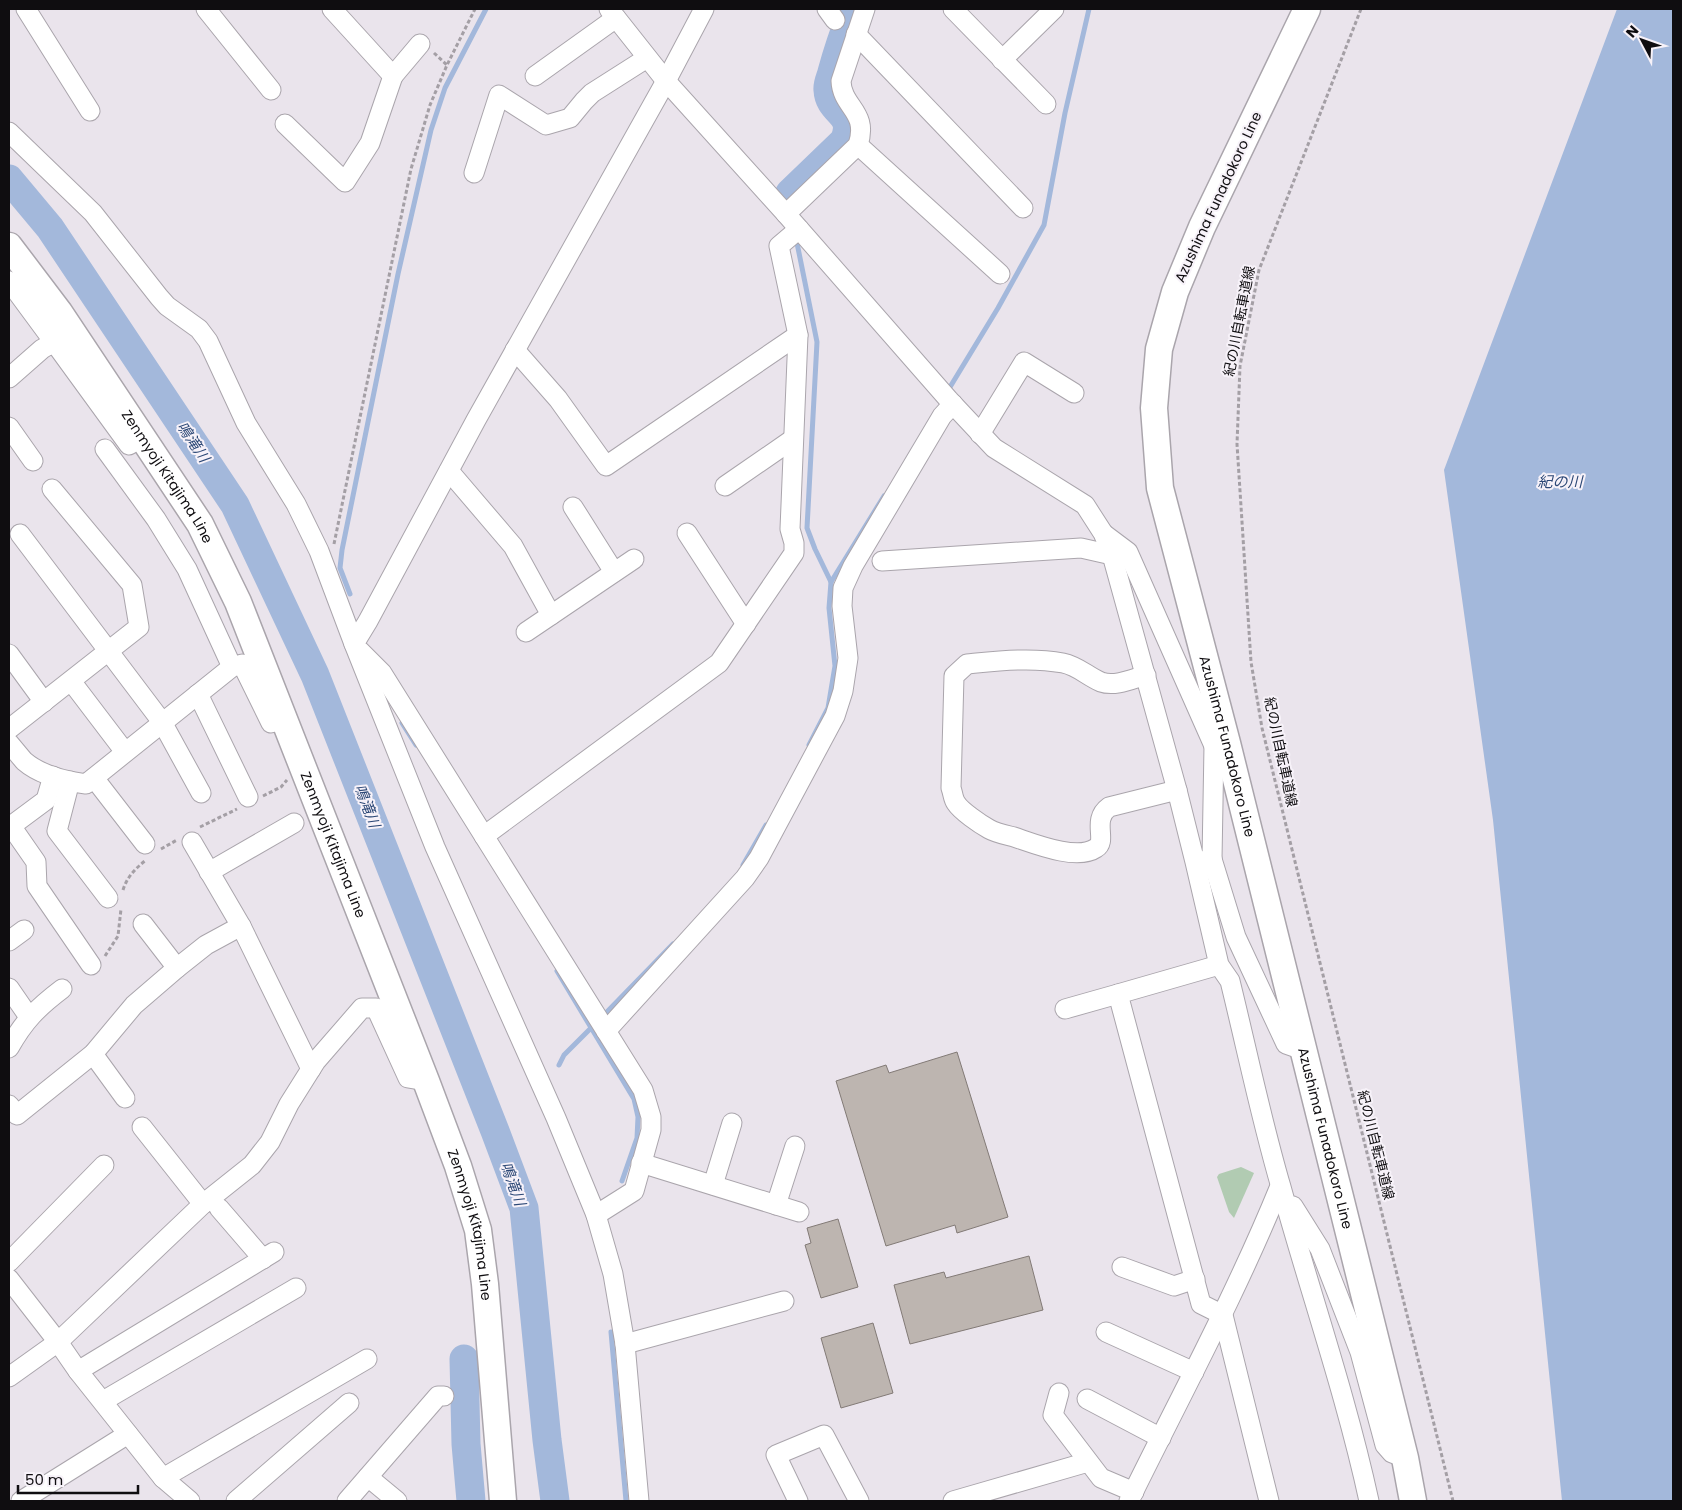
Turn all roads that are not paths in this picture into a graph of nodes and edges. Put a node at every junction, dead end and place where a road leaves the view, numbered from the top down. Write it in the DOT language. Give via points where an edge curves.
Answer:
graph roads {
  1 [pos="26,9"];
  2 [pos="206,9"];
  3 [pos="332,9"];
  4 [pos="704,9"];
  5 [pos="865,9"];
  6 [pos="953,9"];
  7 [pos="1054,9"];
  8 [pos="1308,9"];
  9 [pos="615,13"];
  10 [pos="856,34"];
  11 [pos="420,44"];
  12 [pos="647,58"];
  13 [pos="1002,60"];
  14 [pos="393,76"];
  15 [pos="535,76"];
  16 [pos="666,81"];
  17 [pos="271,90"];
  18 [pos="1046,104"];
  19 [pos="90,111"];
  20 [pos="285,124"];
  21 [pos="9,132"];
  22 [pos="858,145"];
  23 [pos="474,173"];
  24 [pos="1024,208"];
  25 [pos="786,214"];
  26 [pos="799,229"];
  27 [pos="9,246"];
  28 [pos="1000,274"];
  29 [pos="9,281"];
  30 [pos="798,335"];
  31 [pos="54,342"];
  32 [pos="515,350"];
  33 [pos="9,378"];
  34 [pos="1074,393"];
  35 [pos="947,397"];
  36 [pos="9,427"];
  37 [pos="980,434"];
  38 [pos="142,437"];
  39 [pos="793,438"];
  40 [pos="105,449"];
  41 [pos="33,461"];
  42 [pos="449,471"];
  43 [pos="725,486"];
  44 [pos="52,489"];
  45 [pos="1085,505"];
  46 [pos="573,507"];
  47 [pos="687,533"];
  48 [pos="1103,533"];
  49 [pos="20,534"];
  50 [pos="1080,548"];
  51 [pos="1112,555"];
  52 [pos="634,558"];
  53 [pos="882,561"];
  54 [pos="614,572"];
  55 [pos="551,615"];
  56 [pos="746,624"];
  57 [pos="526,632"];
  58 [pos="354,644"];
  59 [pos="108,652"];
  60 [pos="9,654"];
  61 [pos="232,666"];
  62 [pos="1146,675"];
  63 [pos="70,681"];
  64 [pos="198,694"];
  65 [pos="44,702"];
  66 [pos="284,719"];
  67 [pos="162,722"];
  68 [pos="9,729"];
  69 [pos="9,743"];
  70 [pos="1220,745"];
  71 [pos="125,752"];
  72 [pos="94,778"];
  73 [pos="61,779"];
  74 [pos="1177,790"];
  75 [pos="202,793"];
  76 [pos="248,797"];
  77 [pos="294,823"];
  78 [pos="484,836"];
  79 [pos="192,842"];
  80 [pos="145,844"];
  81 [pos="1204,861"];
  82 [pos="209,872"];
  83 [pos="108,898"];
  84 [pos="143,924"];
  85 [pos="241,926"];
  86 [pos="91,965"];
  87 [pos="1219,965"];
  88 [pos="177,968"];
  89 [pos="9,988"];
  90 [pos="62,989"];
  91 [pos="1118,994"];
  92 [pos="1065,1010"];
  93 [pos="29,1017"];
  94 [pos="602,1024"];
  95 [pos="9,1048"];
  96 [pos="1303,1050"];
  97 [pos="93,1054"];
  98 [pos="311,1069"];
  99 [pos="426,1081"];
  100 [pos="124,1098"];
  101 [pos="9,1105"];
  102 [pos="732,1123"];
  103 [pos="142,1127"];
  104 [pos="795,1146"];
  105 [pos="642,1163"];
  106 [pos="104,1165"];
  107 [pos="713,1185"];
  108 [pos="1280,1186"];
  109 [pos="776,1205"];
  110 [pos="211,1206"];
  111 [pos="799,1212"];
  112 [pos="596,1215"];
  113 [pos="9,1262"];
  114 [pos="1122,1267"];
  115 [pos="9,1279"];
  116 [pos="1195,1280"];
  117 [pos="296,1288"];
  118 [pos="784,1300"];
  119 [pos="1222,1314"];
  120 [pos="1106,1332"];
  121 [pos="58,1342"];
  122 [pos="625,1344"];
  123 [pos="367,1359"];
  124 [pos="78,1371"];
  125 [pos="1194,1372"];
  126 [pos="9,1377"];
  127 [pos="1059,1394"];
  128 [pos="444,1396"];
  129 [pos="1087,1399"];
  130 [pos="102,1401"];
  131 [pos="349,1403"];
  132 [pos="128,1434"];
  133 [pos="1161,1438"];
  134 [pos="1405,1458"];
  135 [pos="1088,1462"];
  136 [pos="368,1477"];
  137 [pos="163,1478"];
  138 [pos="1131,1497"];
  139 [pos="21,1501"];
  140 [pos="190,1501"];
  141 [pos="236,1501"];
  142 [pos="347,1501"];
  143 [pos="397,1501"];
  144 [pos="503,1501"];
  145 [pos="639,1501"];
  146 [pos="798,1501"];
  147 [pos="859,1501"];
  148 [pos="953,1501"];
  149 [pos="1269,1501"];
  150 [pos="1368,1501"];
  151 [pos="1413,1501"];
  1 -- 19 [label="street"];
  2 -- 17 [label="street"];
  3 -- 14 [label="street"];
  4 -- 16 [label="street"];
  5 -- 10 [label="street"];
  6 -- 13 [label="street"];
  7 -- 13 [label="street"];
  8 -- 70 [label="main road, Azushima Funadokoro Line" via="1202,227 1174,292 1159,349 1154,408 1160,488"];
  9 -- 12 [label="street"];
  9 -- 15 [label="street"];
  10 -- 22 [label="street" via="840,81 861,125"];
  10 -- 24 [label="street"];
  11 -- 14 [label="street"];
  12 -- 16 [label="street"];
  12 -- 23 [label="street" via="592,93 570,118 546,125 499,95"];
  13 -- 18 [label="street"];
  14 -- 20 [label="street" via="370,144 345,182"];
  16 -- 25 [label="street"];
  16 -- 32 [label="street"];
  21 -- 58 [label="street" via="93,213 159,298 199,329 208,341 246,423 296,504 319,550"];
  22 -- 25 [label="street"];
  22 -- 28 [label="street"];
  25 -- 26 [label="street"];
  26 -- 30 [label="street" via="779,246"];
  26 -- 35 [label="street"];
  27 -- 38 [label="main road, Zenmyoji Kitajima Line" via="59,312"];
  29 -- 31 [label="street"];
  30 -- 32 [label="street" via="606,466 558,399"];
  30 -- 39 [label="street"];
  31 -- 33 [label="street"];
  31 -- 38 [label="street" via="129,445"];
  32 -- 42 [label="street"];
  34 -- 37 [label="street" via="1024,362"];
  35 -- 37 [label="street"];
  35 -- 94 [label="street" via="942,416 843,588 848,658 843,691 835,716 759,858 744,878"];
  36 -- 41 [label="street"];
  37 -- 45 [label="street" via="994,448"];
  38 -- 66 [label="main road, Zenmyoji Kitajima Line" via="200,524 238,602"];
  39 -- 43 [label="street"];
  39 -- 56 [label="street" via="790,529 794,553"];
  40 -- 61 [label="street" via="156,519 187,569"];
  42 -- 55 [label="street" via="513,546"];
  42 -- 58 [label="street"];
  44 -- 59 [label="street" via="132,585 139,627"];
  45 -- 48 [label="street"];
  45 -- 50 [label="street" via="1085,534"];
  46 -- 54 [label="street"];
  47 -- 56 [label="street"];
  48 -- 51 [label="street"];
  48 -- 70 [label="street" via="1128,552"];
  49 -- 59 [label="street"];
  50 -- 51 [label="street"];
  50 -- 53 [label="street"];
  51 -- 62 [label="street"];
  52 -- 54 [label="street"];
  54 -- 55 [label="street"];
  55 -- 57 [label="street"];
  56 -- 78 [label="street" via="719,663"];
  58 -- 78 [label="street" via="382,673"];
  58 -- 112 [label="street" via="436,847"];
  59 -- 63 [label="street"];
  59 -- 67 [label="street"];
  60 -- 65 [label="street"];
  61 -- 64 [label="street"];
  61 -- 66 [label="street" via="242,664 271,723"];
  62 -- 74 [label="street"];
  62 -- 74 [label="street" via="1115,684 1102,682 1077,667 1062,663 1018,660 967,664 954,676 953,795 955,802 990,830 1059,851 1078,853 1095,850 1099,846 1100,817 1108,808"];
  63 -- 65 [label="street"];
  63 -- 71 [label="street"];
  64 -- 67 [label="street"];
  64 -- 76 [label="street"];
  65 -- 68 [label="street"];
  66 -- 99 [label="main road, Zenmyoji Kitajima Line"];
  67 -- 71 [label="street"];
  67 -- 75 [label="street"];
  69 -- 73 [label="street" via="25,762"];
  70 -- 81 [label="street"];
  70 -- 96 [label="main road, Azushima Funadokoro Line"];
  71 -- 72 [label="street"];
  72 -- 73 [label="street" via="86,784"];
  72 -- 80 [label="street"];
  73 -- 83 [label="street" via="57,831"];
  73 -- 86 [label="street" via="46,800 11,826 36,862 36,886"];
  74 -- 81 [label="street"];
  77 -- 82 [label="street"];
  78 -- 94 [label="street"];
  79 -- 82 [label="street"];
  81 -- 87 [label="street"];
  81 -- 96 [label="street" via="1286,1044"];
  82 -- 85 [label="street"];
  84 -- 88 [label="street"];
  85 -- 88 [label="street" via="206,945"];
  85 -- 98 [label="street"];
  87 -- 91 [label="street"];
  87 -- 108 [label="street" via="1230,981"];
  88 -- 97 [label="street" via="134,1005"];
  89 -- 93 [label="street"];
  90 -- 93 [label="street"];
  91 -- 92 [label="street"];
  91 -- 116 [label="street"];
  93 -- 95 [label="street"];
  94 -- 105 [label="street" via="643,1090 648,1104 651,1130"];
  96 -- 134 [label="main road, Azushima Funadokoro Line"];
  97 -- 100 [label="street"];
  97 -- 101 [label="street" via="17,1115"];
  98 -- 99 [label="street" via="362,1008 376,1008 408,1078"];
  98 -- 110 [label="street" via="270,1142"];
  99 -- 144 [label="main road, Zenmyoji Kitajima Line" via="478,1230"];
  102 -- 107 [label="street"];
  103 -- 110 [label="street"];
  104 -- 109 [label="street"];
  105 -- 107 [label="street"];
  105 -- 112 [label="street" via="634,1191"];
  106 -- 113 [label="street"];
  107 -- 109 [label="street"];
  108 -- 119 [label="street"];
  108 -- 134 [label="street" via="1320,1249 1360,1352 1385,1445 1392,1454"];
  108 -- 150 [label="street" via="1317,1307"];
  109 -- 111 [label="street"];
  110 -- 121 [label="street"];
  110 -- 124 [label="street" via="268,1256"];
  112 -- 122 [label="street" via="613,1274"];
  114 -- 116 [label="street" via="1174,1286"];
  115 -- 121 [label="street"];
  116 -- 119 [label="street" via="1201,1304"];
  117 -- 130 [label="street"];
  118 -- 122 [label="street"];
  119 -- 125 [label="street"];
  119 -- 149 [label="street"];
  120 -- 125 [label="street"];
  121 -- 124 [label="street"];
  121 -- 126 [label="street"];
  122 -- 145 [label="street"];
  123 -- 137 [label="street"];
  124 -- 130 [label="street"];
  125 -- 133 [label="street"];
  127 -- 135 [label="street" via="1053,1415"];
  128 -- 136 [label="street" via="438,1396"];
  129 -- 133 [label="street"];
  130 -- 132 [label="street"];
  131 -- 141 [label="street"];
  132 -- 137 [label="street"];
  132 -- 139 [label="street"];
  133 -- 138 [label="street"];
  134 -- 151 [label="main road, Azushima Funadokoro Line"];
  135 -- 138 [label="street" via="1101,1478"];
  135 -- 148 [label="street"];
  136 -- 142 [label="street"];
  136 -- 143 [label="street"];
  137 -- 140 [label="street"];
  146 -- 147 [label="street" via="776,1455 824,1435"];
}
